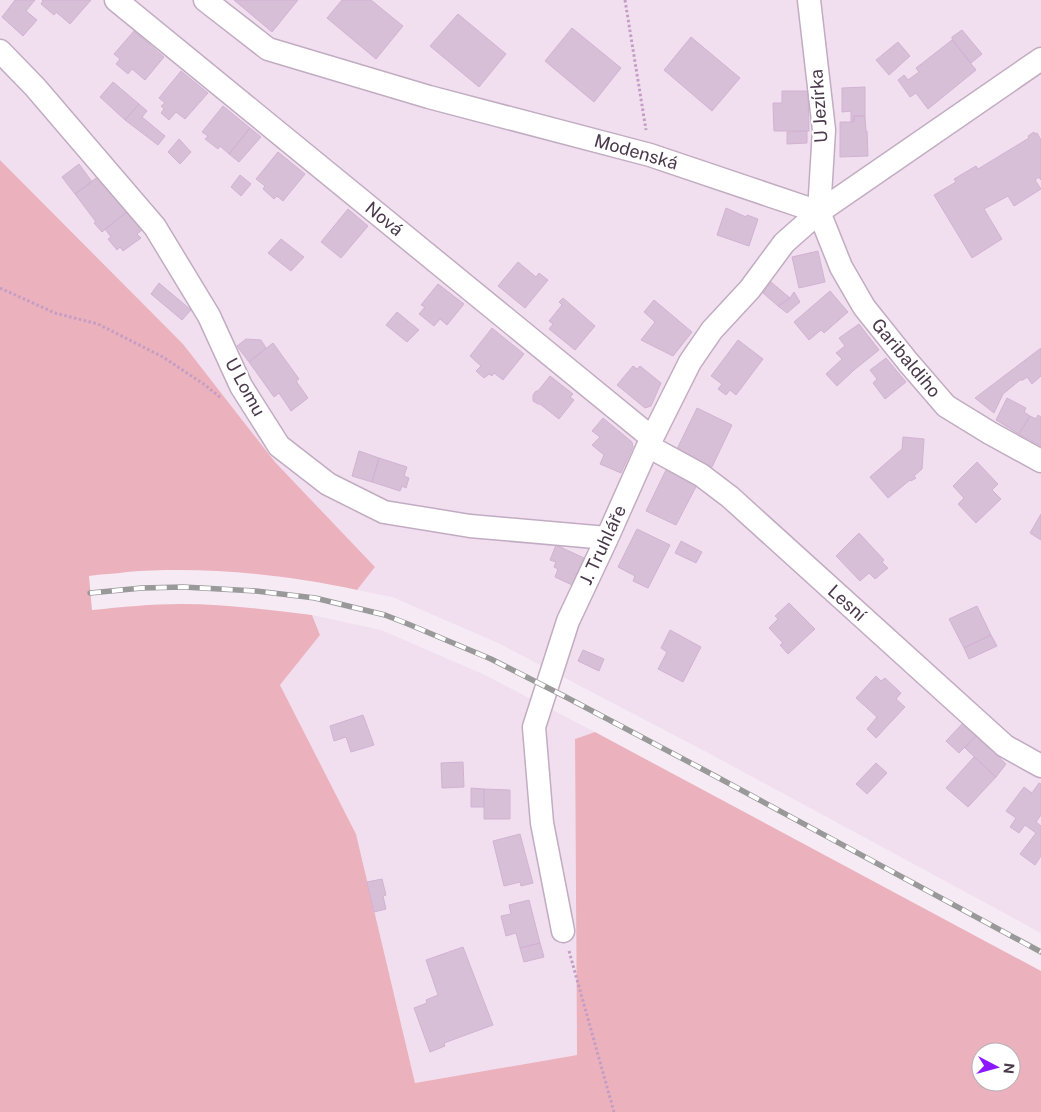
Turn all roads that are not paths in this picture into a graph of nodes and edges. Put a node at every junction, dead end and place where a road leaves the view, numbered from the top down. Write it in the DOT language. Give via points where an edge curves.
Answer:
graph roads {
  1 [pos="116,0"];
  2 [pos="205,0"];
  3 [pos="810,0"];
  4 [pos="0,52"];
  5 [pos="1041,59"];
  6 [pos="819,212"];
  7 [pos="650,442"];
  8 [pos="1041,461"];
  9 [pos="607,538"];
  10 [pos="1041,766"];
  11 [pos="563,931"];
  1 -- 7 [label="street, Nová"];
  2 -- 6 [label="street, Modenská" via="268,49 429,97 650,154"];
  3 -- 6 [label="street, U Jezírka" via="824,130"];
  4 -- 9 [label="street, U Lomu" via="35,87 155,227 208,316 241,386 279,446 328,484 384,512 470,526"];
  5 -- 6 [label="street"];
  6 -- 7 [label="street, J. Truhláře" via="784,244 750,290 712,330 690,362"];
  6 -- 8 [label="street, Garibaldiho" via="841,267 864,307 946,406"];
  7 -- 9 [label="street, J. Truhláře"];
  7 -- 10 [label="street, Lesní" via="730,497 1005,746"];
  9 -- 11 [label="street, J. Truhláře" via="568,621 534,727 542,822"];
}
